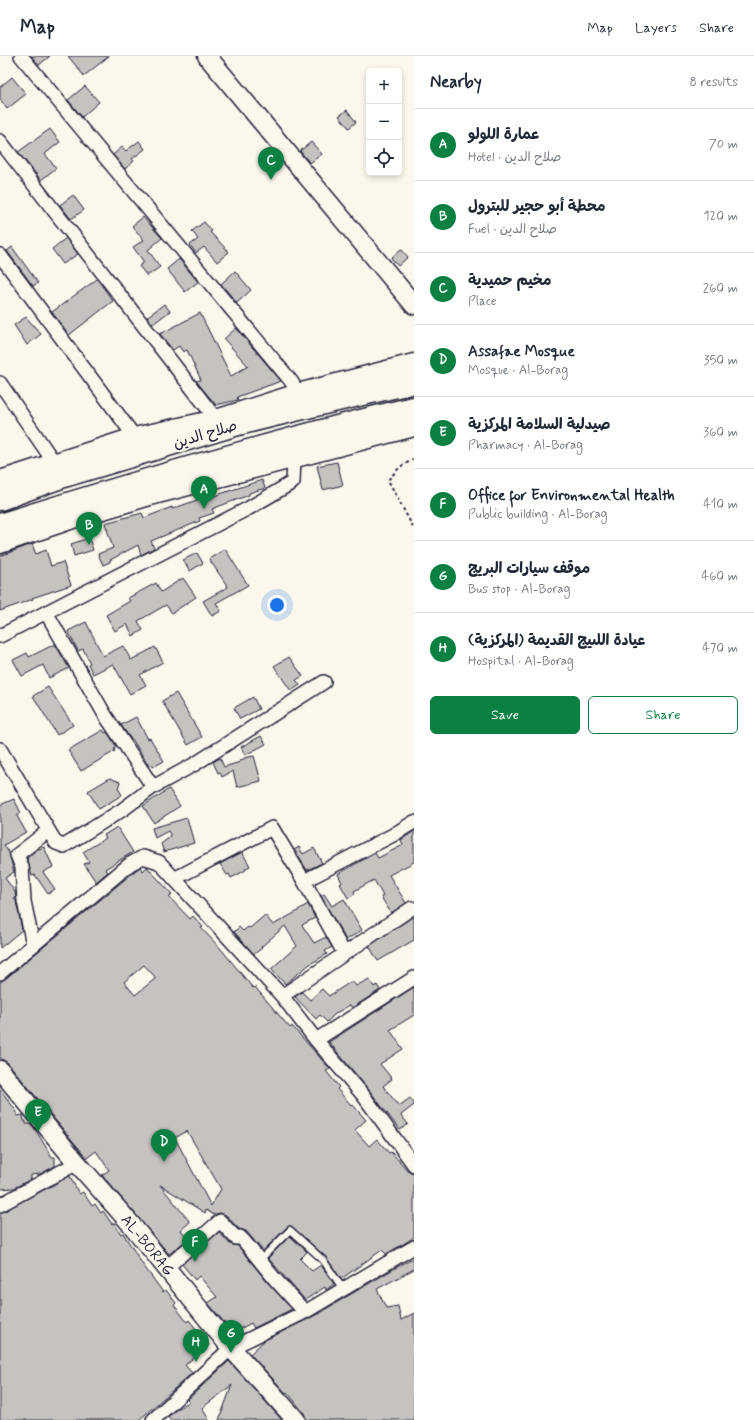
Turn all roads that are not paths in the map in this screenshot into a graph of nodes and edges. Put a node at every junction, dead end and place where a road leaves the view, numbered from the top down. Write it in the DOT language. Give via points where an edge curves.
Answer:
graph roads {
  1 [pos="21,56"];
  2 [pos="207,56"];
  3 [pos="0,141"];
  4 [pos="0,255"];
  5 [pos="414,305"];
  6 [pos="414,363"];
  7 [pos="414,382"];
  8 [pos="0,383"];
  9 [pos="298,394"];
  10 [pos="414,408"];
  11 [pos="216,419"];
  12 [pos="414,427"];
  13 [pos="140,445"];
  14 [pos="294,459"];
  15 [pos="59,469"];
  16 [pos="0,480"];
  17 [pos="0,499"];
  18 [pos="0,525"];
  19 [pos="0,544"];
  20 [pos="46,612"];
  21 [pos="0,636"];
  22 [pos="324,682"];
  23 [pos="0,749"];
  24 [pos="153,787"];
  25 [pos="414,822"];
  26 [pos="48,831"];
  27 [pos="174,879"];
  28 [pos="304,881"];
  29 [pos="412,908"];
  30 [pos="33,945"];
  31 [pos="344,953"];
  32 [pos="0,973"];
  33 [pos="414,978"];
  34 [pos="282,996"];
  35 [pos="316,1040"];
  36 [pos="0,1070"];
  37 [pos="77,1163"];
  38 [pos="414,1165"];
  39 [pos="0,1205"];
  40 [pos="414,1247"];
  41 [pos="260,1260"];
  42 [pos="166,1268"];
  43 [pos="343,1289"];
  44 [pos="305,1312"];
  45 [pos="231,1348"];
  46 [pos="152,1420"];
  47 [pos="296,1420"];
  1 -- 9 [label="street" via="291,381"];
  2 -- 5 [label="street"];
  3 -- 11 [label="street"];
  4 -- 13 [label="street"];
  6 -- 9 [label="street"];
  7 -- 13 [label="highway, صلاح الدين" via="245,423"];
  8 -- 15 [label="street"];
  9 -- 11 [label="street"];
  10 -- 18 [label="highway, صلاح الدين" via="165,474"];
  11 -- 13 [label="street"];
  12 -- 14 [label="street"];
  13 -- 15 [label="highway, صلاح الدين"];
  14 -- 19 [label="street" via="150,496"];
  14 -- 20 [label="street" via="293,482 249,508"];
  15 -- 16 [label="street"];
  15 -- 17 [label="highway, صلاح الدين"];
  20 -- 21 [label="street"];
  20 -- 24 [label="street" via="105,715"];
  22 -- 24 [label="street" via="195,764"];
  23 -- 26 [label="street"];
  24 -- 26 [label="street" via="122,810 64,846 56,843"];
  25 -- 28 [label="street"];
  26 -- 30 [label="street" via="17,855 22,867 24,902"];
  27 -- 28 [label="street" via="272,828"];
  27 -- 30 [label="street" via="159,862 143,857 130,864"];
  27 -- 34 [label="street"];
  28 -- 31 [label="street"];
  29 -- 31 [label="street"];
  30 -- 32 [label="street"];
  31 -- 34 [label="street"];
  33 -- 35 [label="street"];
  34 -- 35 [label="street"];
  35 -- 38 [label="street" via="354,1084"];
  36 -- 37 [label="street, AL-BORAG"];
  37 -- 39 [label="street"];
  37 -- 42 [label="street, AL-BORAG"];
  40 -- 43 [label="street"];
  41 -- 42 [label="street" via="240,1237 236,1238 220,1222"];
  41 -- 43 [label="lane" via="290,1230 323,1260"];
  41 -- 44 [label="street"];
  42 -- 45 [label="street, AL-BORAG"];
  43 -- 44 [label="street"];
  44 -- 45 [label="street"];
  45 -- 46 [label="street"];
  45 -- 47 [label="street, AL-BORAG"];
}
